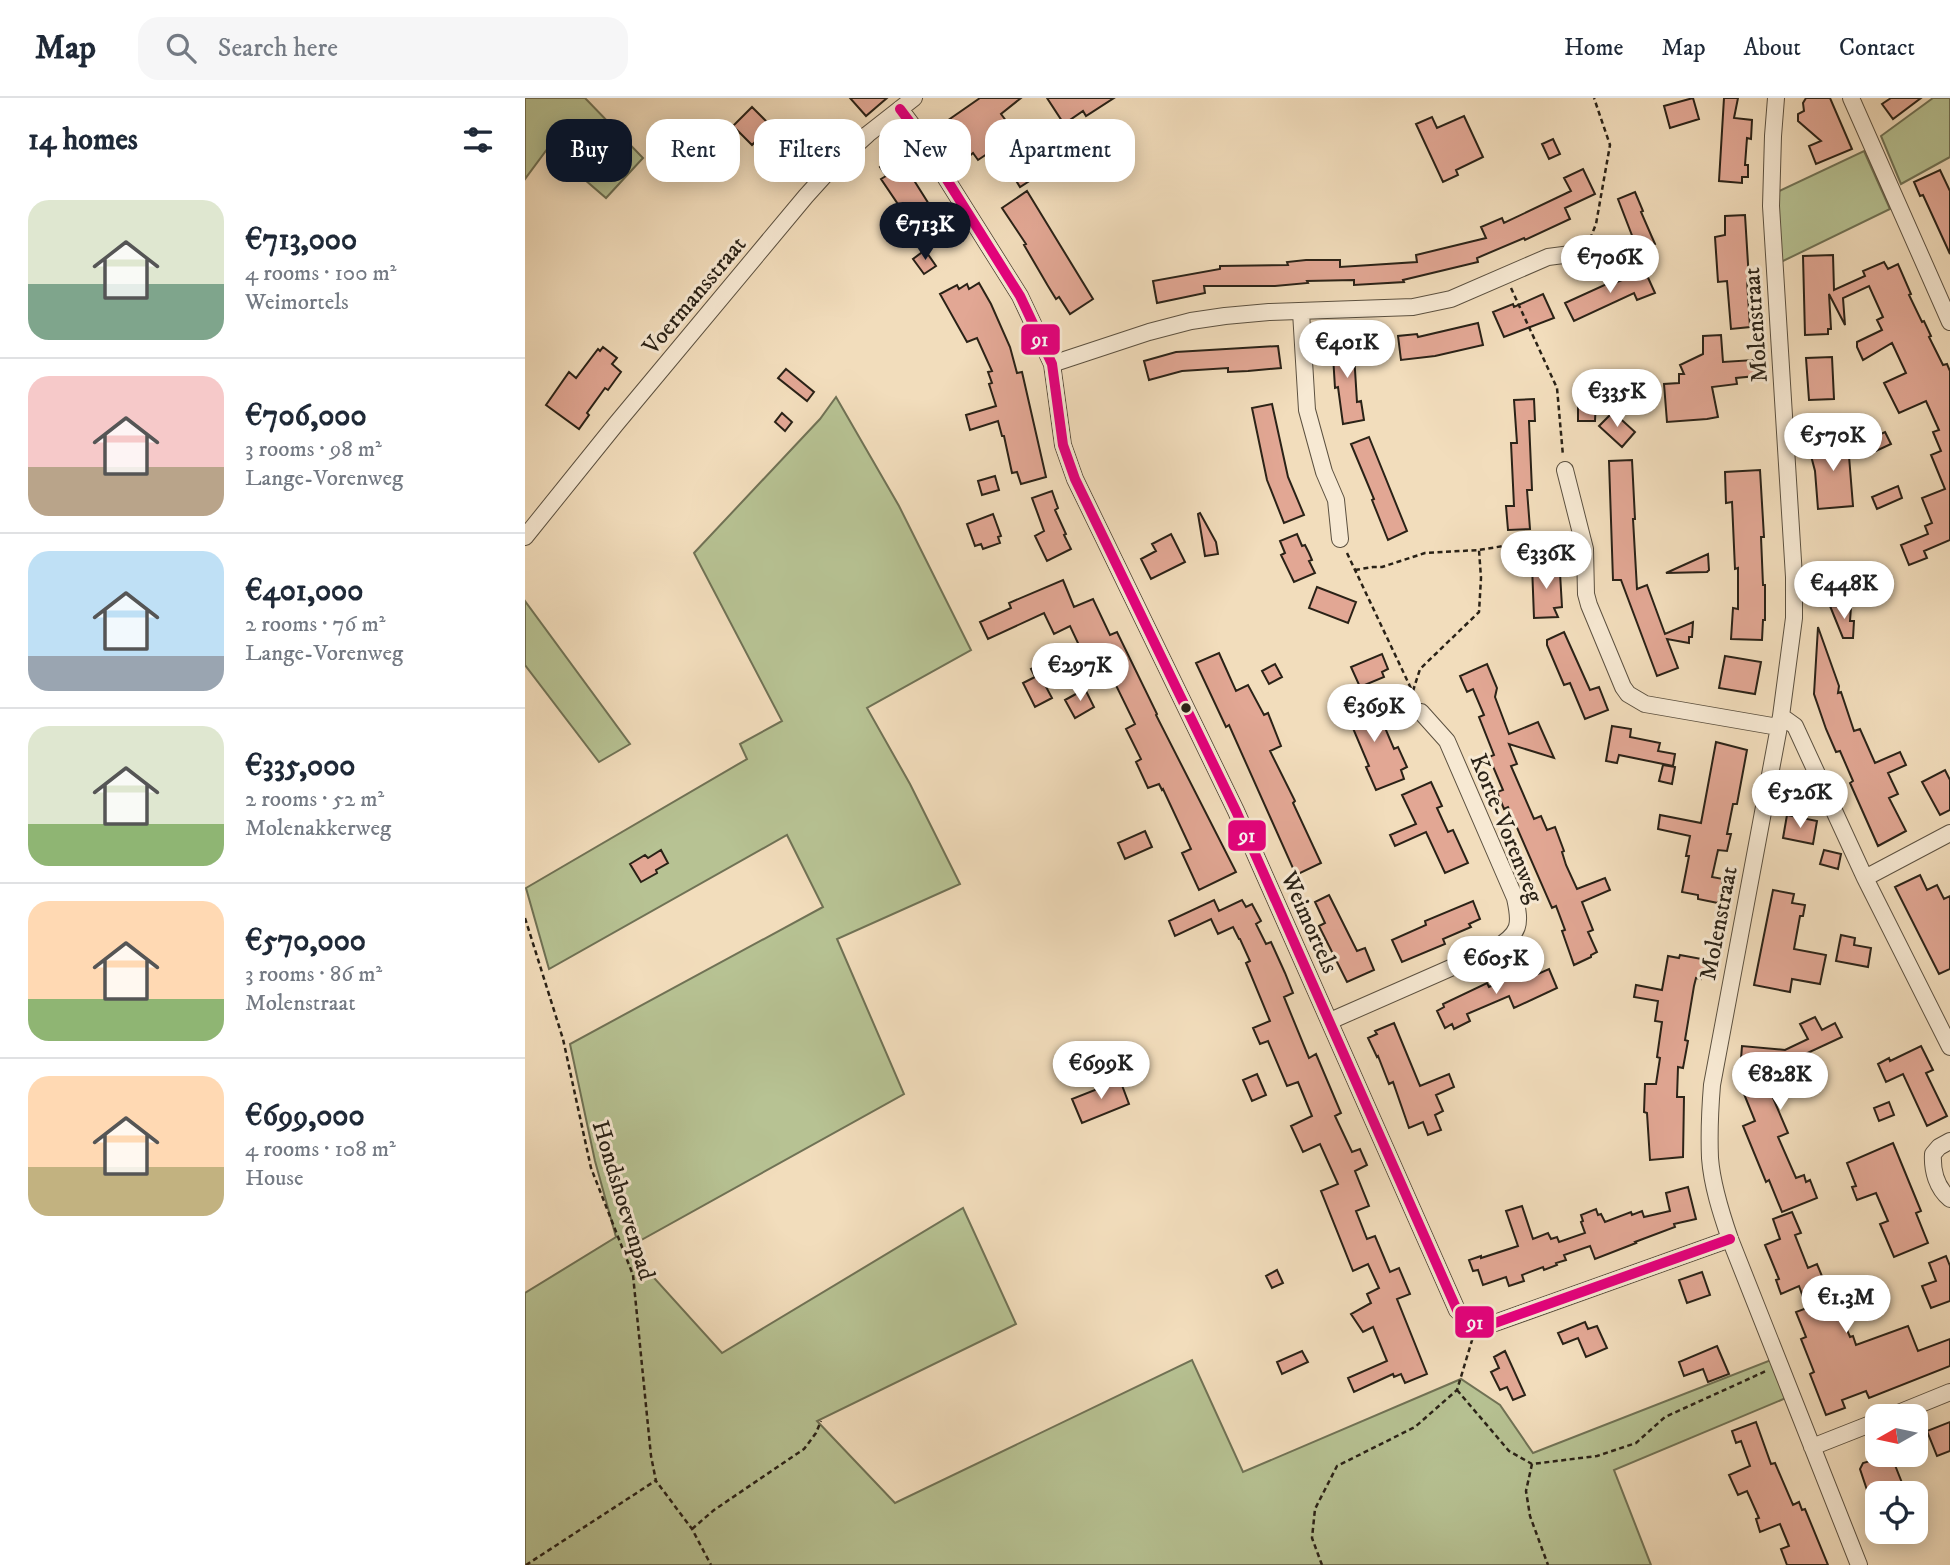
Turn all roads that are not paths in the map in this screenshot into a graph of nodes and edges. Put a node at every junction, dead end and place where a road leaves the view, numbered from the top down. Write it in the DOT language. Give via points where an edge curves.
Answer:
graph roads {
  1 [pos="914,98"];
  2 [pos="1776,98"];
  3 [pos="1851,98"];
  4 [pos="900,109"];
  5 [pos="1586,251"];
  6 [pos="1301,312"];
  7 [pos="1950,322"];
  8 [pos="1052,363"];
  9 [pos="1565,470"];
  10 [pos="525,537"];
  11 [pos="1340,539"];
  12 [pos="1421,712"];
  13 [pos="1780,722"];
  14 [pos="1950,833"];
  15 [pos="1865,877"];
  16 [pos="1330,1021"];
  17 [pos="1950,1047"];
  18 [pos="1950,1141"];
  19 [pos="1950,1199"];
  20 [pos="1730,1239"];
  21 [pos="1950,1392"];
  22 [pos="1920,1404"];
  23 [pos="1865,1426"];
  24 [pos="1812,1447"];
  25 [pos="1859,1565"];
  1 -- 4 [label="street, Voermansstraat"];
  2 -- 13 [label="street, Molenstraat" via="1771,206 1794,577 1794,618"];
  3 -- 7 [label="street"];
  4 -- 8 [label="street, Weimortels" via="1020,296"];
  4 -- 10 [label="street, Voermansstraat" via="834,165 806,196"];
  5 -- 6 [label="street" via="1548,257 1451,299 1413,307"];
  6 -- 8 [label="street" via="1191,321"];
  6 -- 11 [label="street" via="1307,410 1336,500"];
  8 -- 16 [label="street, Weimortels" via="1063,446 1075,480 1236,811"];
  9 -- 13 [label="street" via="1585,549 1588,605 1628,694 1645,704"];
  12 -- 16 [label="street, Korte-Vorenweg" via="1447,741 1515,898 1518,928 1496,947"];
  13 -- 15 [label="street" via="1795,726"];
  13 -- 20 [label="street, Molenstraat" via="1712,1085 1710,1161"];
  14 -- 15 [label="street"];
  15 -- 17 [label="street"];
  16 -- 20 [label="street, Weimortels" via="1457,1310 1466,1320 1492,1324"];
  18 -- 19 [label="street" via="1933,1154 1932,1165"];
  20 -- 24 [label="street, Molenstraat"];
  21 -- 22 [label="street"];
  23 -- 24 [label="street"];
  24 -- 25 [label="street, Molenstraat"];
}
